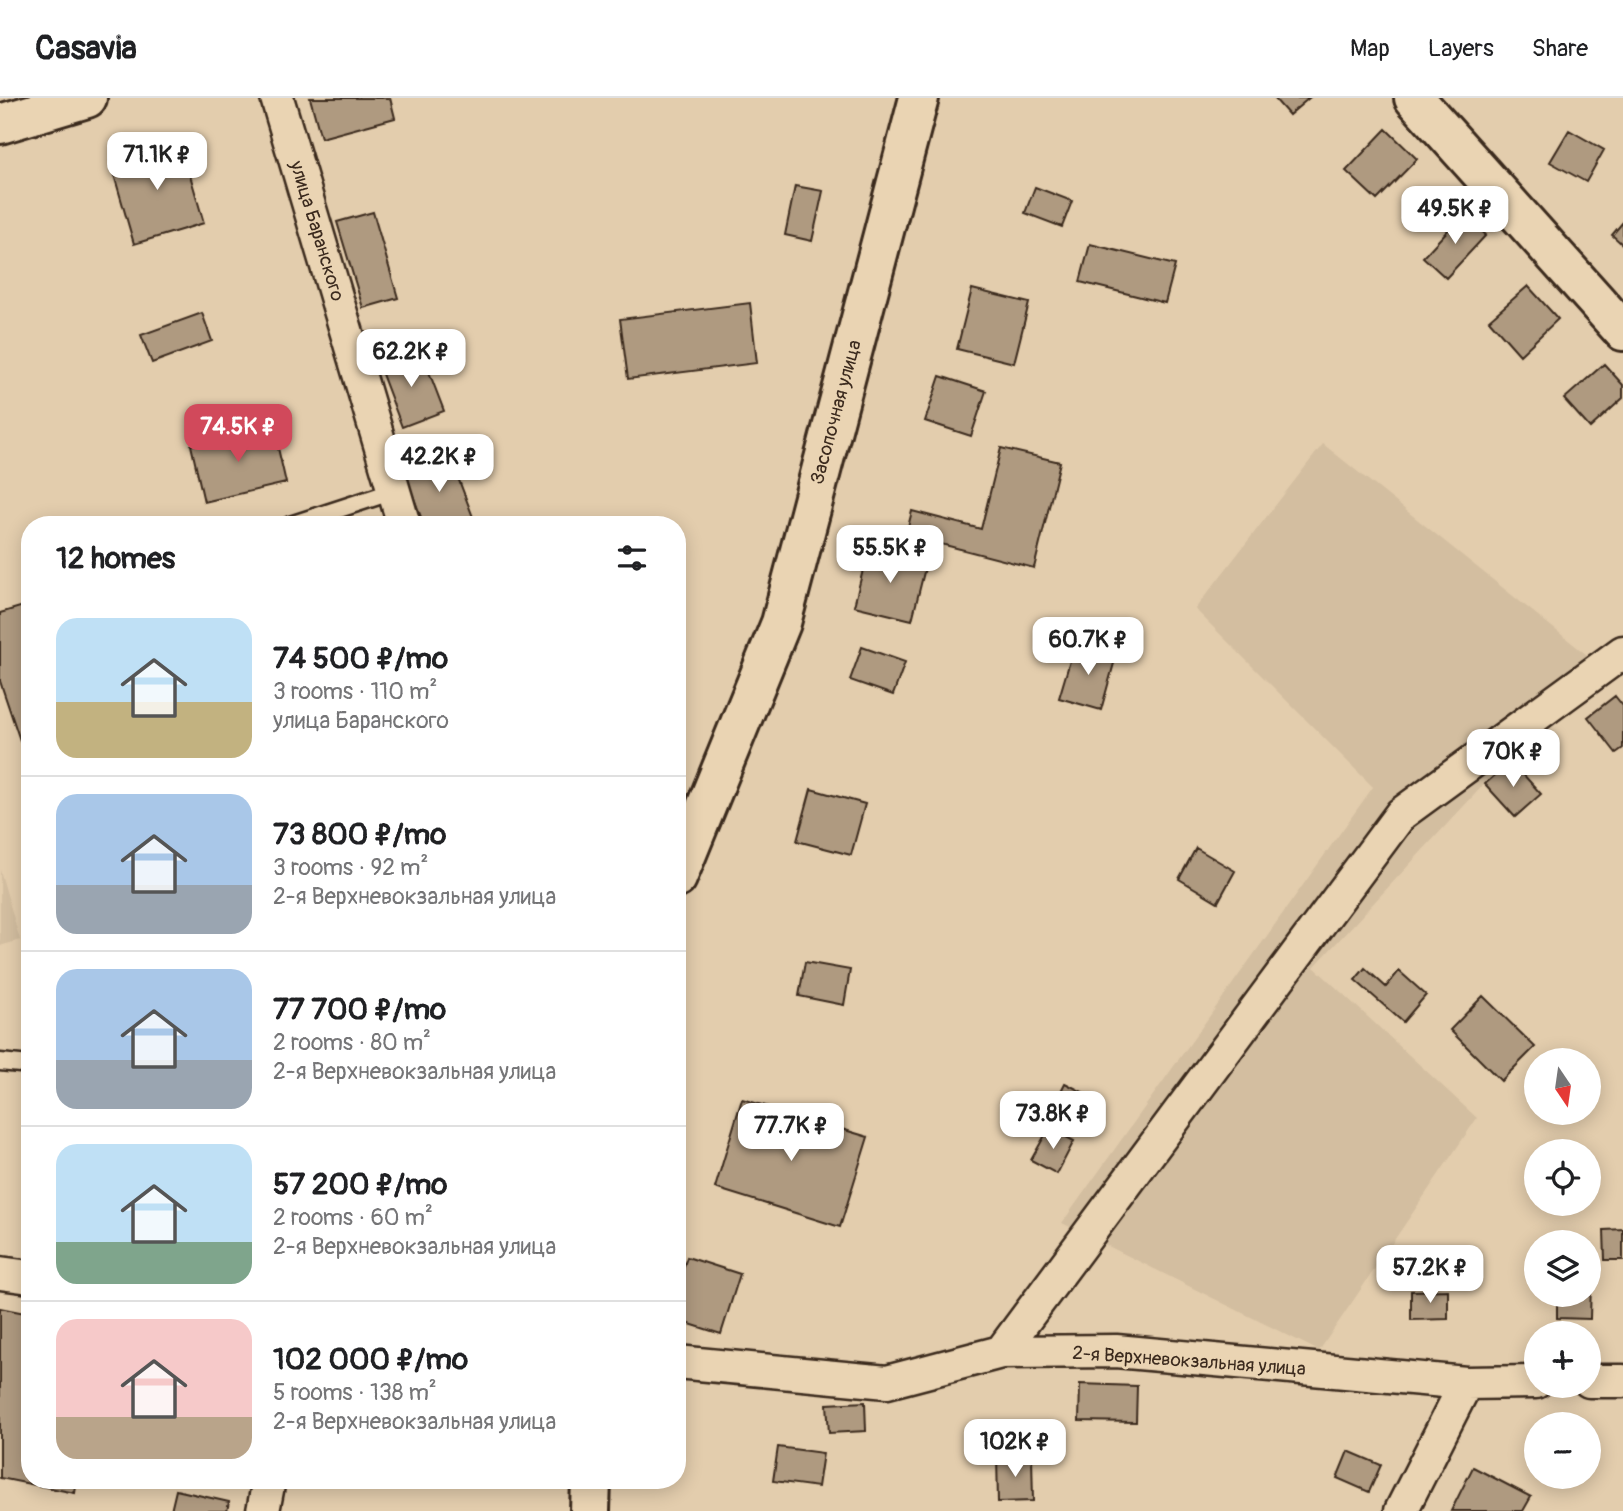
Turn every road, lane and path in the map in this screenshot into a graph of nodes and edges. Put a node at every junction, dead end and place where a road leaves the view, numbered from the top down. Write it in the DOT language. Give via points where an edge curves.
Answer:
graph roads {
  1 [pos="88,98"];
  2 [pos="277,98"];
  3 [pos="919,98"];
  4 [pos="1414,98"];
  5 [pos="0,124"];
  6 [pos="1623,331"];
  7 [pos="394,491"];
  8 [pos="318,516"];
  9 [pos="401,516"];
  10 [pos="1623,652"];
  11 [pos="686,855"];
  12 [pos="0,1062"];
  13 [pos="21,1064"];
  14 [pos="0,1273"];
  15 [pos="21,1276"];
  16 [pos="1001,1352"];
  17 [pos="686,1363"];
  18 [pos="1601,1381"];
  19 [pos="1623,1381"];
  20 [pos="1524,1382"];
  21 [pos="1466,1383"];
  22 [pos="267,1489"];
  23 [pos="591,1489"];
  24 [pos="263,1511"];
  25 [pos="590,1511"];
  26 [pos="1401,1511"];
  1 -- 5 [label="street"];
  2 -- 7 [label="street, улица Баранского"];
  3 -- 11 [label="street, Засопочная улица" via="781,623"];
  4 -- 6 [label="street"];
  7 -- 8 [label="lane"];
  7 -- 9 [label="street, улица Баранского"];
  10 -- 16 [label="street" via="1401,814"];
  12 -- 13 [label="lane"];
  14 -- 15 [label="street"];
  16 -- 17 [label="street, 2-я Верхневокзальная улица" via="887,1382"];
  16 -- 21 [label="street, 2-я Верхневокзальная улица" via="1116,1352"];
  18 -- 19 [label="street"];
  20 -- 21 [label="street, 2-я Верхневокзальная улица"];
  21 -- 26 [label="street"];
  22 -- 24 [label="street"];
  23 -- 25 [label="street"];
}
